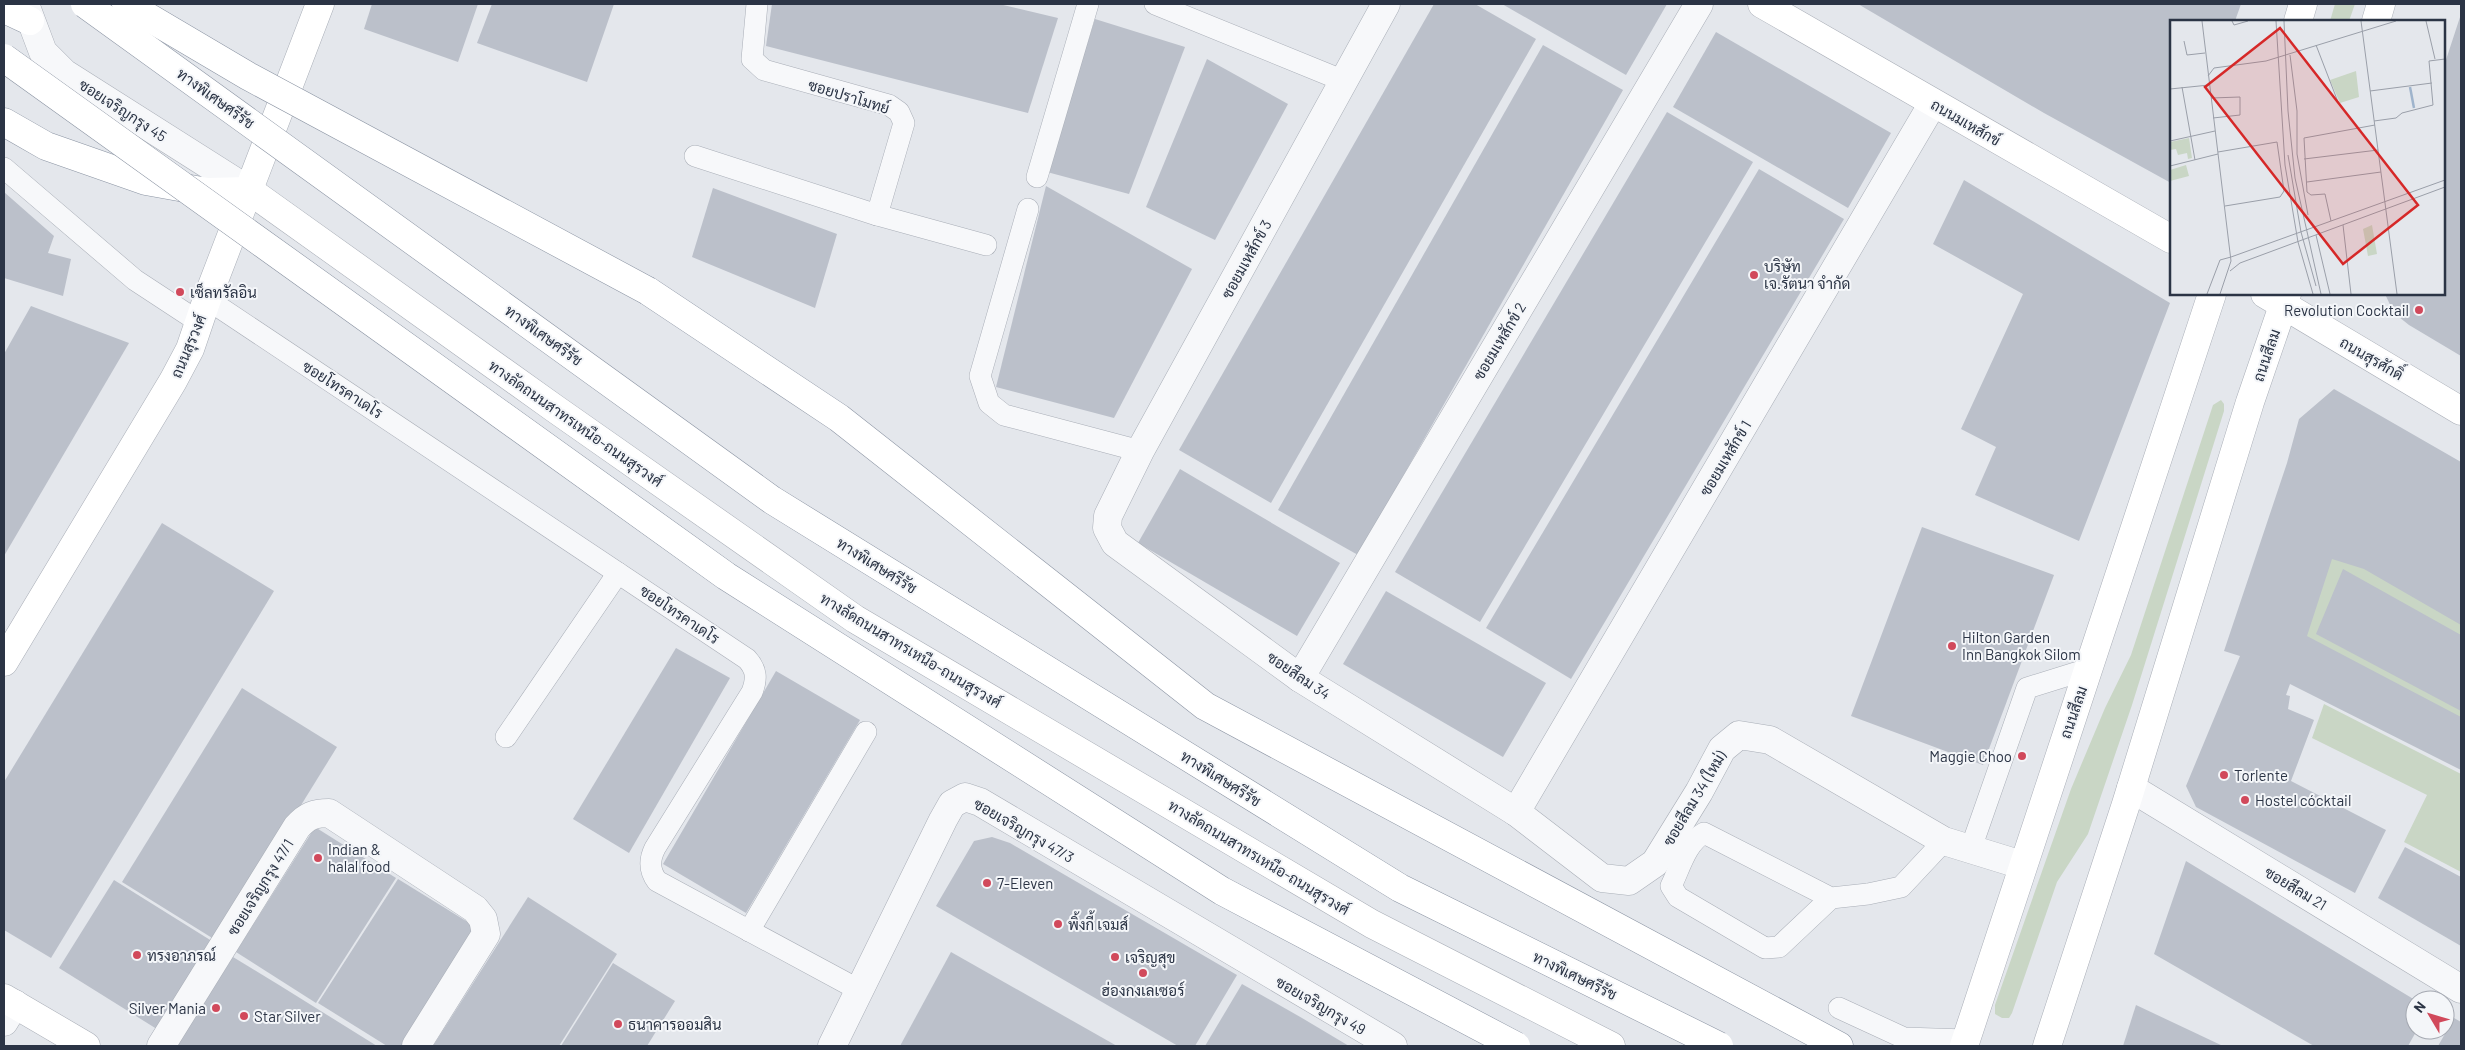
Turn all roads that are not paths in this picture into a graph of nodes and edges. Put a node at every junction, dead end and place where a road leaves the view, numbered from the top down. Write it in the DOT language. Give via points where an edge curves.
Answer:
graph roads {
  1 [pos="85,4"];
  2 [pos="126,4"];
  3 [pos="320,4"];
  4 [pos="757,4"];
  5 [pos="1088,4"];
  6 [pos="1155,4"];
  7 [pos="1386,4"];
  8 [pos="1698,4"];
  9 [pos="1762,4"];
  10 [pos="2303,4"];
  11 [pos="2382,4"];
  12 [pos="4,9"];
  13 [pos="27,12"];
  14 [pos="2298,20"];
  15 [pos="2376,20"];
  16 [pos="4,58"];
  17 [pos="1344,81"];
  18 [pos="1933,104"];
  19 [pos="4,122"];
  20 [pos="695,156"];
  21 [pos="4,168"];
  22 [pos="1037,177"];
  23 [pos="250,191"];
  24 [pos="1028,209"];
  25 [pos="877,215"];
  26 [pos="2170,238"];
  27 [pos="986,245"];
  28 [pos="2212,295"];
  29 [pos="2279,297"];
  30 [pos="203,311"];
  31 [pos="2461,411"];
  32 [pos="1140,451"];
  33 [pos="1108,516"];
  34 [pos="618,573"];
  35 [pos="4,662"];
  36 [pos="2088,669"];
  37 [pos="1300,678"];
  38 [pos="866,732"];
  39 [pos="506,737"];
  40 [pos="2131,788"];
  41 [pos="1516,812"];
  42 [pos="1944,842"];
  43 [pos="1970,851"];
  44 [pos="2022,865"];
  45 [pos="1831,898"];
  46 [pos="749,931"];
  47 [pos="1249,963"];
  48 [pos="2451,990"];
  49 [pos="861,991"];
  50 [pos="8,1008"];
  51 [pos="1840,1008"];
  52 [pos="1965,1043"];
  53 [pos="86,1046"];
  54 [pos="161,1046"];
  55 [pos="416,1046"];
  56 [pos="832,1046"];
  57 [pos="1393,1046"];
  58 [pos="1516,1046"];
  59 [pos="1611,1046"];
  60 [pos="1719,1046"];
  61 [pos="1840,1046"];
  62 [pos="2047,1046"];
  1 -- 60 [label="main road, ทางพิเศษศรีรัช, bridge" via="772,500 1400,888"];
  2 -- 61 [label="main road, bridge" via="248,76 648,291 839,418 1205,706"];
  3 -- 23 [label="main road, ถนนสุรวงศ์"];
  4 -- 25 [label="lane, ซอยปราโมทย์" via="752,59 764,70 889,105 899,112 904,122"];
  5 -- 22 [label="lane"];
  6 -- 17 [label="lane"];
  7 -- 17 [label="street, ซอยมเหสักข์ 3"];
  8 -- 37 [label="street, ซอยมเหสักข์ 2"];
  9 -- 18 [label="main road, ถนนมเหสักข์"];
  10 -- 14 [label="main road"];
  11 -- 15 [label="main road"];
  12 -- 13 [label="main road"];
  13 -- 23 [label="street, ซอยเจริญกรุง 45" via="43,52 64,73"];
  16 -- 58 [label="main road, bridge" via="726,576 1222,891"];
  17 -- 32 [label="street, ซอยมเหสักข์ 3"];
  18 -- 26 [label="main road, ถนนมเหสักข์"];
  18 -- 41 [label="street, ซอยมเหสักข์ 1"];
  19 -- 23 [label="main road" via="46,146 146,181 207,192"];
  20 -- 25 [label="lane"];
  21 -- 30 [label="lane, ซอยโทรคาเดโร" via="134,280"];
  23 -- 30 [label="main road, ถนนสุรวงศ์"];
  23 -- 59 [label="main road, ทางลัดถนนสาทรเหนือ-ถนนสุรวงศ์" via="855,619 1372,924"];
  24 -- 32 [label="lane" via="980,376 989,403 1004,415"];
  25 -- 27 [label="lane"];
  28 -- 36 [label="main road, ถนนสีลม"];
  29 -- 31 [label="main road, ถนนสุรศักดิ์"];
  29 -- 40 [label="main road, ถนนสีลม" via="2250,402"];
  30 -- 34 [label="lane, ซอยโทรคาเดโร"];
  30 -- 35 [label="main road, ถนนสุรวงศ์" via="190,349 173,381"];
  32 -- 33 [label="street, ซอยมเหสักข์ 3"];
  33 -- 37 [label="street, ซอยสีลม 34" via="1107,528 1116,543"];
  34 -- 39 [label="lane"];
  34 -- 46 [label="lane, ซอยโทรคาเดโร" via="747,659 756,673 752,692 655,848 650,864 657,881"];
  36 -- 43 [label="lane" via="2027,688"];
  36 -- 44 [label="main road, ถนนสีลม"];
  37 -- 41 [label="street, ซอยสีลม 34"];
  38 -- 46 [label="lane"];
  40 -- 48 [label="street, ซอยสีลม 21"];
  40 -- 62 [label="main road, ถนนสีลม"];
  41 -- 42 [label="street, ซอยสีลม 34 (ใหม่)" via="1602,878 1629,881 1654,863 1722,749 1739,735 1770,740"];
  42 -- 43 [label="street, ซอยสีลม 34 (ใหม่)"];
  42 -- 45 [label="lane" via="1901,887"];
  43 -- 44 [label="street, ซอยสีลม 34 (ใหม่)"];
  44 -- 52 [label="main road, ถนนสีลม"];
  45 -- 45 [label="lane" via="1704,833 1695,838 1671,886 1678,897 1765,948 1779,947"];
  46 -- 49 [label="lane, ซอยโทรคาเดโร"];
  47 -- 49 [label="street, ซอยเจริญกรุง 47/3" via="980,802 965,797 952,804 943,820"];
  47 -- 57 [label="street, ซอยเจริญกรุง 49"];
  49 -- 56 [label="street, ซอยเจริญกรุง 47/3"];
  50 -- 53 [label="main road"];
  51 -- 52 [label="lane" via="1904,1038"];
  54 -- 55 [label="street, ซอยเจริญกรุง 47/1" via="297,827 307,816 318,813 329,813 475,909 483,918 486,934"];
}
